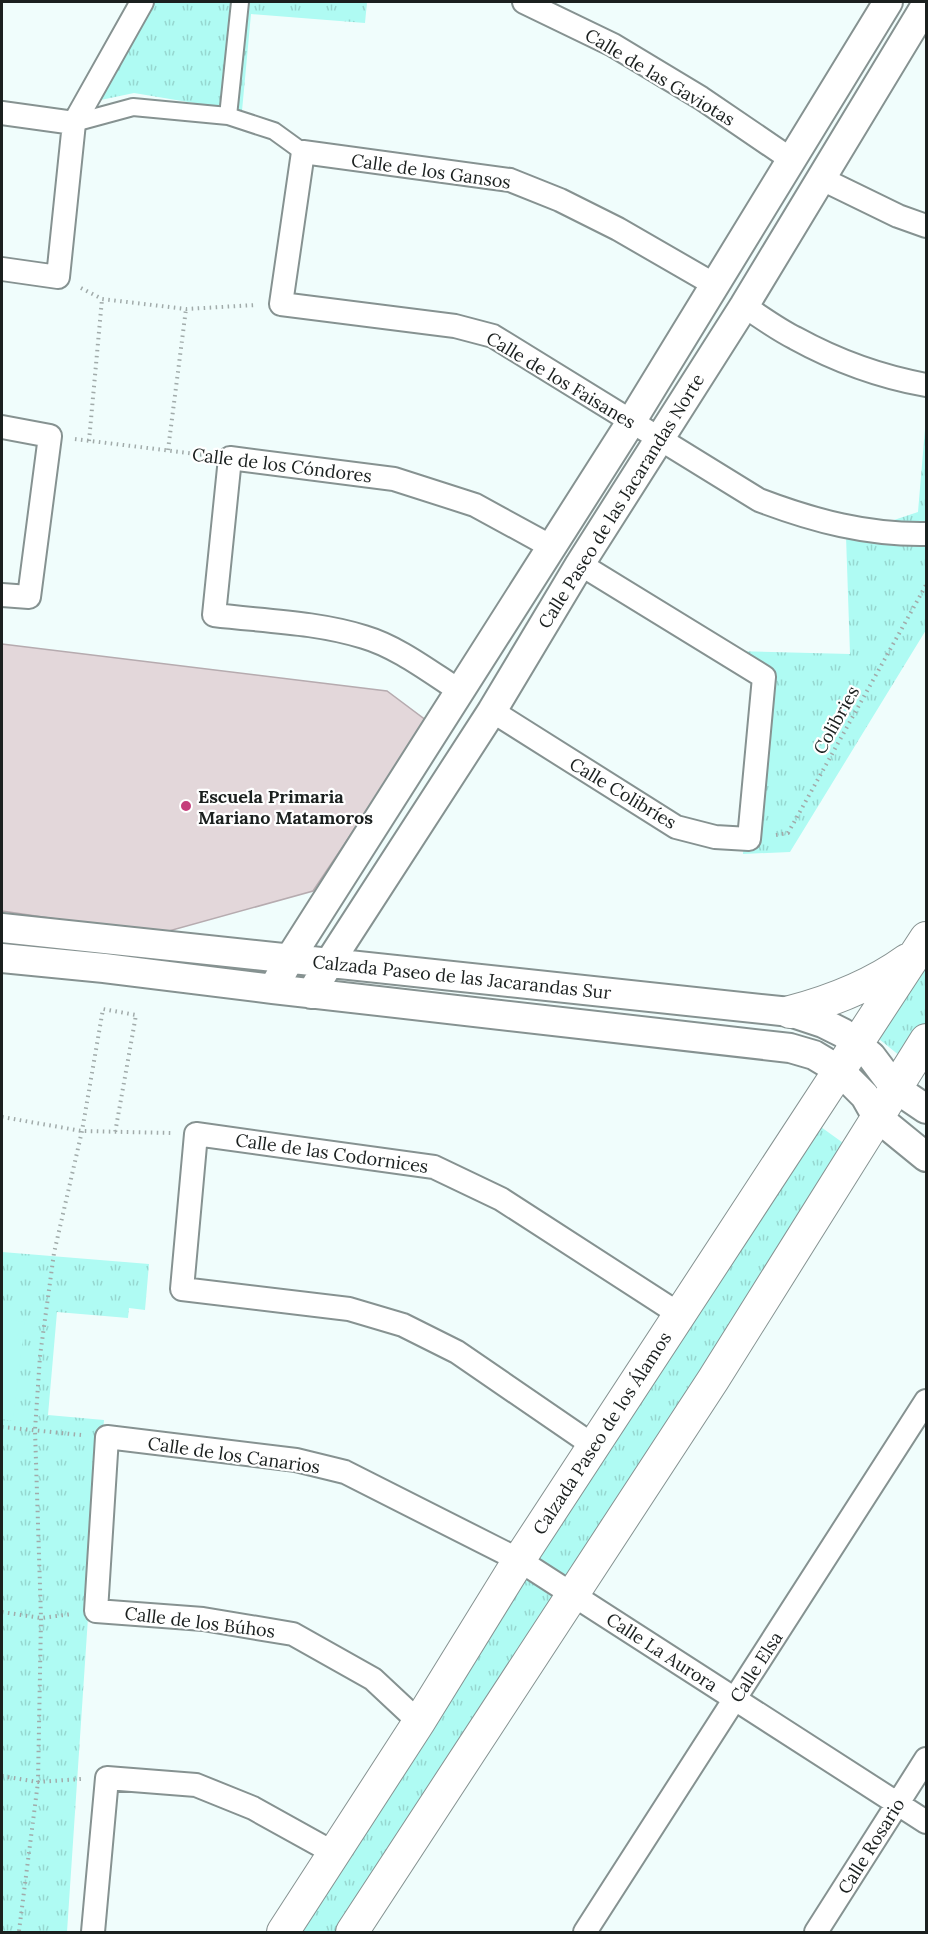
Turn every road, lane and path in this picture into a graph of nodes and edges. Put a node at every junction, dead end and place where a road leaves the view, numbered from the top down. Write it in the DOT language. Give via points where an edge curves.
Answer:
graph roads {
  1 [pos="142,2"];
  2 [pos="240,2"];
  3 [pos="524,2"];
  4 [pos="883,3"];
  5 [pos="923,18"];
  6 [pos="2,113"];
  7 [pos="228,116"];
  8 [pos="74,123"];
  9 [pos="303,152"];
  10 [pos="792,160"];
  11 [pos="820,178"];
  12 [pos="927,226"];
  13 [pos="2,269"];
  14 [pos="58,277"];
  15 [pos="716,285"];
  16 [pos="102,298"];
  17 [pos="280,304"];
  18 [pos="744,306"];
  19 [pos="186,309"];
  20 [pos="927,385"];
  21 [pos="631,422"];
  22 [pos="2,427"];
  23 [pos="50,436"];
  24 [pos="660,439"];
  25 [pos="89,441"];
  26 [pos="168,450"];
  27 [pos="230,458"];
  28 [pos="927,534"];
  29 [pos="550,546"];
  30 [pos="580,564"];
  31 [pos="927,585"];
  32 [pos="2,595"];
  33 [pos="460,691"];
  34 [pos="492,711"];
  35 [pos="749,839"];
  36 [pos="2,928"];
  37 [pos="922,945"];
  38 [pos="2,958"];
  39 [pos="290,958"];
  40 [pos="329,963"];
  41 [pos="273,989"];
  42 [pos="311,994"];
  43 [pos="790,1012"];
  44 [pos="927,1040"];
  45 [pos="857,1043"];
  46 [pos="839,1070"];
  47 [pos="895,1088"];
  48 [pos="927,1109"];
  49 [pos="2,1117"];
  50 [pos="877,1118"];
  51 [pos="82,1131"];
  52 [pos="115,1133"];
  53 [pos="196,1134"];
  54 [pos="927,1157"];
  55 [pos="679,1314"];
  56 [pos="927,1401"];
  57 [pos="2,1427"];
  58 [pos="35,1430"];
  59 [pos="107,1437"];
  60 [pos="594,1446"];
  61 [pos="519,1560"];
  62 [pos="574,1595"];
  63 [pos="96,1611"];
  64 [pos="2,1612"];
  65 [pos="41,1618"];
  66 [pos="735,1699"];
  67 [pos="419,1722"];
  68 [pos="927,1759"];
  69 [pos="2,1776"];
  70 [pos="107,1778"];
  71 [pos="38,1782"];
  72 [pos="898,1804"];
  73 [pos="927,1822"];
  74 [pos="334,1853"];
  75 [pos="19,1931"];
  76 [pos="93,1932"];
  77 [pos="283,1932"];
  78 [pos="352,1932"];
  79 [pos="585,1932"];
  80 [pos="816,1932"];
  1 -- 8 [label="street"];
  2 -- 7 [label="street"];
  3 -- 10 [label="street, Calle de las Gaviotas" via="613,45"];
  4 -- 5 [label="street"];
  4 -- 10 [label="street, Calle Paseo de las Jacarandas Norte"];
  5 -- 11 [label="street, Calle Paseo de las Jacarandas Norte"];
  6 -- 8 [label="street, Calle de los Gansos"];
  7 -- 8 [label="street, Calle de los Gansos" via="133,107"];
  7 -- 9 [label="street, Calle de los Gansos" via="274,131"];
  8 -- 14 [label="street"];
  9 -- 15 [label="street, Calle de los Gansos" via="510,180 618,229"];
  9 -- 17 [label="street"];
  10 -- 15 [label="street, Calle Paseo de las Jacarandas Norte"];
  11 -- 12 [label="street"];
  11 -- 18 [label="street, Calle Paseo de las Jacarandas Norte"];
  13 -- 14 [label="street"];
  14 -- 16 [label="path"];
  15 -- 21 [label="street, Calle Paseo de las Jacarandas Norte"];
  16 -- 19 [label="path"];
  16 -- 25 [label="path"];
  17 -- 19 [label="path"];
  17 -- 21 [label="street, Calle de los Faisanes" via="455,326 493,336"];
  18 -- 20 [label="street" via="795,339 851,364"];
  18 -- 24 [label="street, Calle Paseo de las Jacarandas Norte"];
  19 -- 26 [label="path"];
  21 -- 24 [label="street, Calle de los Faisanes"];
  21 -- 29 [label="street, Calle Paseo de las Jacarandas Norte"];
  22 -- 23 [label="street"];
  23 -- 25 [label="path, Calle de los Cóndores"];
  23 -- 32 [label="street" via="29,597"];
  24 -- 28 [label="street, Calle de los Faisanes" via="759,500 803,517 858,530"];
  24 -- 30 [label="street, Calle Paseo de las Jacarandas Norte"];
  25 -- 26 [label="path, Calle de los Cóndores"];
  26 -- 27 [label="path, Calle de los Cóndores"];
  27 -- 29 [label="street, Calle de los Cóndores" via="394,479 475,505"];
  27 -- 33 [label="street" via="214,615 320,627 365,637 402,654"];
  29 -- 33 [label="street, Calle Paseo de las Jacarandas Norte"];
  30 -- 34 [label="street, Calle Paseo de las Jacarandas Norte"];
  30 -- 35 [label="street" via="764,677"];
  31 -- 35 [label="path, Colibries" via="788,833"];
  33 -- 39 [label="street, Calle Paseo de las Jacarandas Norte"];
  34 -- 35 [label="street, Calle Colibríes" via="676,827 715,837"];
  34 -- 40 [label="street, Calle Paseo de las Jacarandas Norte"];
  36 -- 39 [label="street, Calzada Paseo de las Jacarandas Sur"];
  37 -- 43 [label="main road" via="889,973 857,990"];
  37 -- 45 [label="main road, Calzada Paseo de los Álamos"];
  38 -- 41 [label="street, Calzada Paseo de las Jacarandas Sur"];
  39 -- 40 [label="street, Calzada Paseo de las Jacarandas Sur"];
  39 -- 41 [label="street, Calle Paseo de las Jacarandas Norte"];
  40 -- 42 [label="street, Calle Paseo de las Jacarandas Norte"];
  40 -- 43 [label="street, Calzada Paseo de las Jacarandas Sur"];
  41 -- 42 [label="street, Calzada Paseo de las Jacarandas Sur"];
  42 -- 46 [label="street, Calzada Paseo de las Jacarandas Sur" via="790,1048 814,1055"];
  43 -- 45 [label="street, Calzada Paseo de las Jacarandas Sur" via="823,1023"];
  44 -- 47 [label="main road"];
  45 -- 46 [label="main road, Calzada Paseo de los Álamos"];
  45 -- 47 [label="street, Calzada Paseo de las Jacarandas Sur"];
  46 -- 50 [label="street, Calzada Paseo de las Jacarandas Sur" via="865,1096"];
  46 -- 55 [label="main road, Calzada Paseo de los Álamos"];
  47 -- 48 [label="street, Calzada Paseo de las Jacarandas Sur"];
  47 -- 50 [label="main road"];
  49 -- 51 [label="path"];
  50 -- 54 [label="street"];
  50 -- 62 [label="main road"];
  51 -- 52 [label="path"];
  51 -- 52 [label="path" via="103,1009 136,1015"];
  51 -- 58 [label="path" via="54,1253"];
  52 -- 53 [label="path"];
  53 -- 55 [label="street, Calle de las Codornices" via="434,1167 501,1199"];
  53 -- 60 [label="street" via="182,1289 349,1309 403,1325 457,1352"];
  55 -- 60 [label="main road, Calzada Paseo de los Álamos"];
  56 -- 66 [label="street, Calle Elsa"];
  57 -- 58 [label="path"];
  58 -- 59 [label="path"];
  58 -- 65 [label="path"];
  59 -- 61 [label="street, Calle de los Canarios" via="296,1460 345,1472"];
  59 -- 63 [label="street"];
  60 -- 61 [label="main road, Calzada Paseo de los Álamos"];
  61 -- 62 [label="street, Calle La Aurora"];
  61 -- 67 [label="main road, Calzada Paseo de los Álamos"];
  62 -- 66 [label="street, Calle La Aurora"];
  62 -- 78 [label="main road"];
  63 -- 65 [label="path"];
  63 -- 67 [label="street, Calle de los Búhos" via="203,1619 293,1634 373,1679"];
  64 -- 65 [label="path"];
  65 -- 71 [label="path"];
  66 -- 72 [label="street, Calle La Aurora"];
  66 -- 79 [label="street, Calle Elsa"];
  67 -- 74 [label="main road, Calzada Paseo de los Álamos"];
  68 -- 72 [label="street, Calle Rosario"];
  69 -- 71 [label="path"];
  70 -- 71 [label="path"];
  70 -- 74 [label="street" via="196,1785 253,1808"];
  70 -- 76 [label="street"];
  71 -- 75 [label="path"];
  72 -- 73 [label="street, Calle La Aurora"];
  72 -- 80 [label="street, Calle Rosario"];
  74 -- 77 [label="main road, Calzada Paseo de los Álamos"];
}
